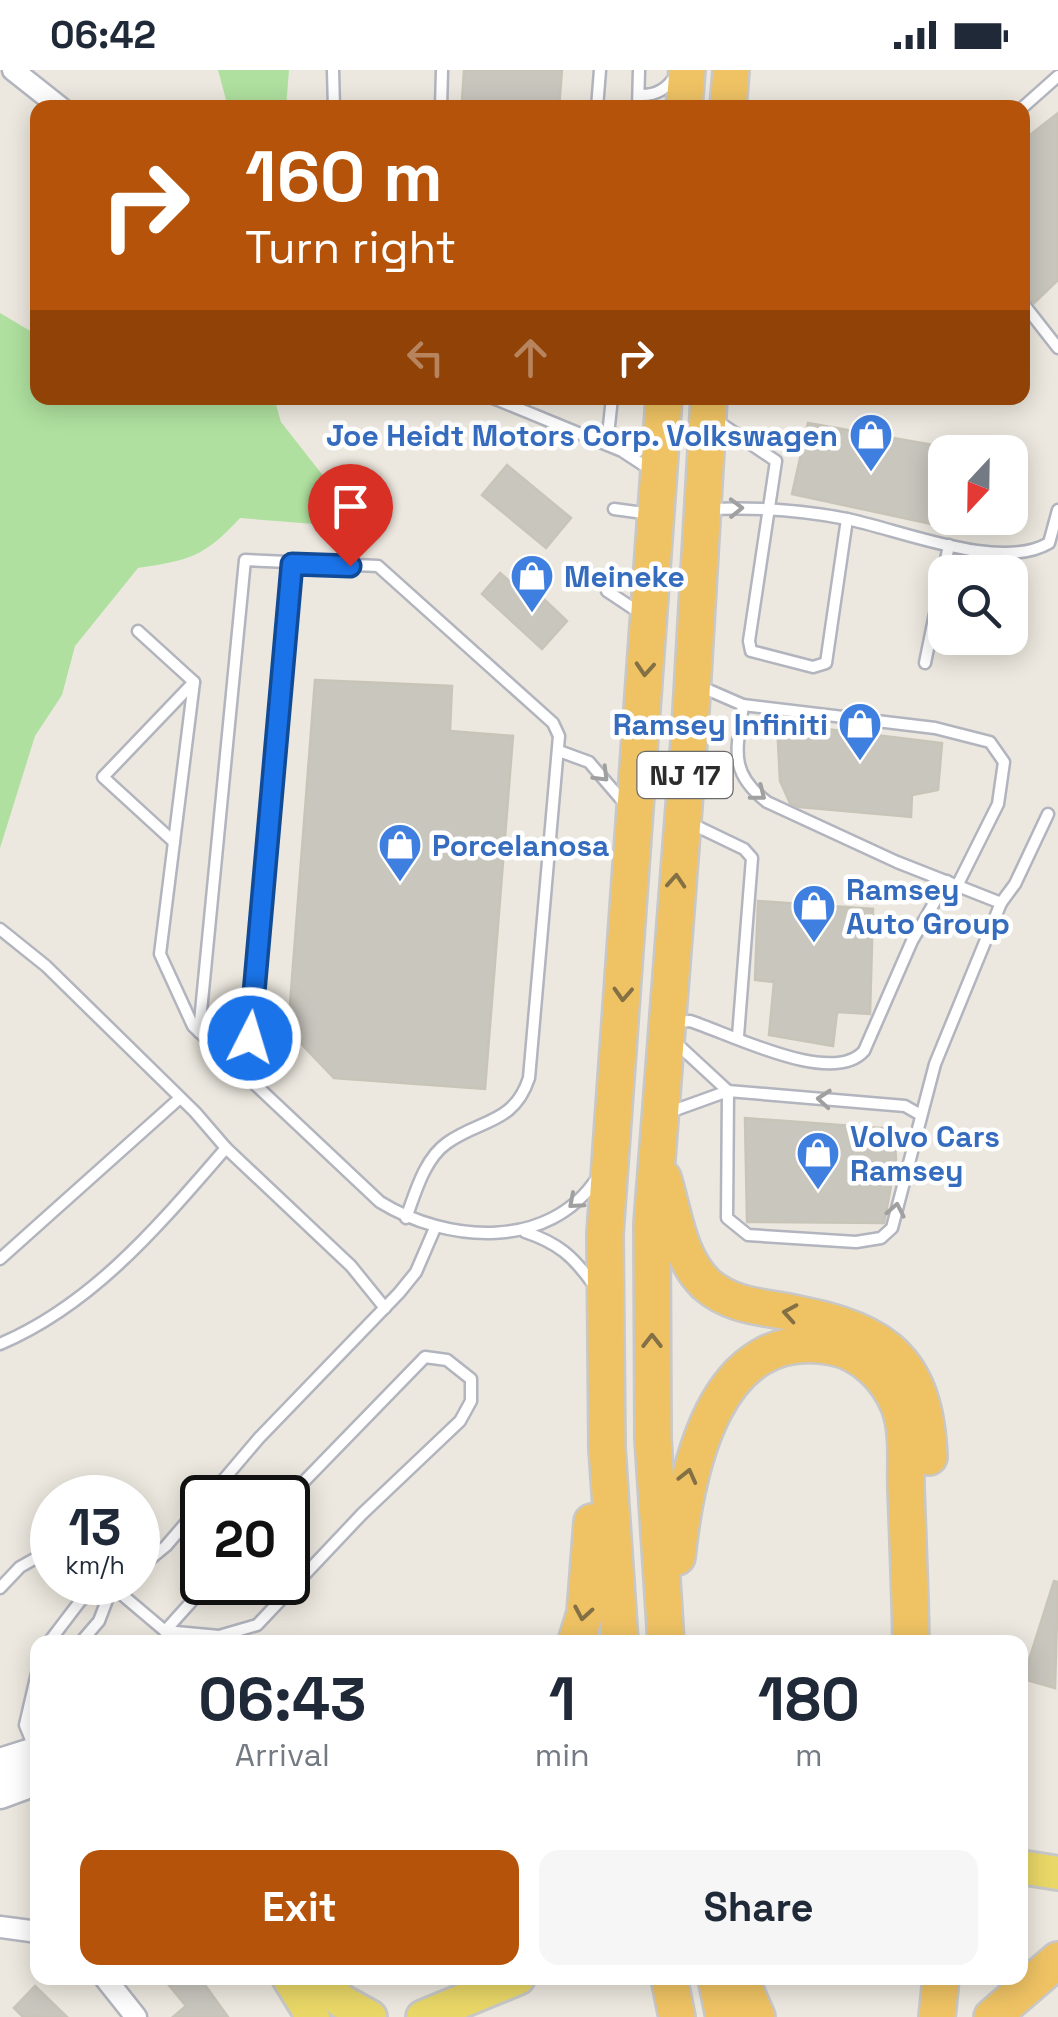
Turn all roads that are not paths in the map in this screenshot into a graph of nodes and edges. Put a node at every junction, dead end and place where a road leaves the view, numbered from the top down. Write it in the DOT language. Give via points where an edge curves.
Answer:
graph roads {
  1 [pos="334,70"];
  2 [pos="442,70"];
  3 [pos="600,70"];
  4 [pos="640,70"];
  5 [pos="679,70"];
  6 [pos="687,70"];
  7 [pos="731,70"];
  8 [pos="24,74"];
  9 [pos="1058,76"];
  10 [pos="52,100"];
  11 [pos="334,100"];
  12 [pos="440,100"];
  13 [pos="598,100"];
  14 [pos="638,100"];
  15 [pos="642,100"];
  16 [pos="685,100"];
  17 [pos="729,100"];
  18 [pos="1030,101"];
  19 [pos="1030,312"];
  20 [pos="1058,348"];
  21 [pos="510,405"];
  22 [pos="611,405"];
  23 [pos="664,405"];
  24 [pos="708,406"];
  25 [pos="606,444"];
  26 [pos="660,476"];
  27 [pos="769,508"];
  28 [pos="703,509"];
  29 [pos="614,510"];
  30 [pos="1058,510"];
  31 [pos="657,514"];
  32 [pos="847,519"];
  33 [pos="949,546"];
  34 [pos="292,564"];
  35 [pos="607,591"];
  36 [pos="648,618"];
  37 [pos="138,631"];
  38 [pos="926,663"];
  39 [pos="194,682"];
  40 [pos="692,682"];
  41 [pos="743,706"];
  42 [pos="559,750"];
  43 [pos="633,814"];
  44 [pos="1048,814"];
  45 [pos="681,817"];
  46 [pos="174,842"];
  47 [pos="952,884"];
  48 [pos="1001,903"];
  49 [pos="0,929"];
  50 [pos="666,1028"];
  51 [pos="199,1032"];
  52 [pos="738,1036"];
  53 [pos="247,1077"];
  54 [pos="728,1091"];
  55 [pos="180,1098"];
  56 [pos="919,1114"];
  57 [pos="656,1116"];
  58 [pos="226,1148"];
  59 [pos="656,1152"];
  60 [pos="611,1156"];
  61 [pos="406,1218"];
  62 [pos="435,1228"];
  63 [pos="525,1232"];
  64 [pos="0,1258"];
  65 [pos="605,1300"];
  66 [pos="385,1308"];
  67 [pos="604,1342"];
  68 [pos="0,1344"];
  69 [pos="228,1475"];
  70 [pos="310,1475"];
  71 [pos="180,1530"];
  72 [pos="160,1551"];
  73 [pos="30,1562"];
  74 [pos="310,1569"];
  75 [pos="0,1588"];
  76 [pos="77,1605"];
  77 [pos="104,1605"];
  78 [pos="136,1605"];
  79 [pos="189,1605"];
  80 [pos="277,1605"];
  81 [pos="165,1631"];
  82 [pos="54,1635"];
  83 [pos="87,1635"];
  84 [pos="208,1635"];
  85 [pos="223,1635"];
  86 [pos="577,1635"];
  87 [pos="620,1635"];
  88 [pos="667,1635"];
  89 [pos="668,1635"];
  90 [pos="912,1635"];
  91 [pos="935,1635"];
  92 [pos="30,1703"];
  93 [pos="30,1737"];
  94 [pos="30,1755"];
  95 [pos="0,1764"];
  96 [pos="30,1783"];
  97 [pos="0,1793"];
  98 [pos="1028,1867"];
  99 [pos="1058,1873"];
  100 [pos="0,1927"];
  101 [pos="30,1931"];
  102 [pos="1058,1960"];
  103 [pos="1058,1977"];
  104 [pos="111,1985"];
  105 [pos="294,1985"];
  106 [pos="327,1985"];
  107 [pos="501,1985"];
  108 [pos="527,1985"];
  109 [pos="717,1985"];
  110 [pos="743,1985"];
  111 [pos="940,1985"];
  112 [pos="1004,2006"];
  113 [pos="136,2017"];
  114 [pos="313,2017"];
  115 [pos="370,2017"];
  116 [pos="423,2017"];
  117 [pos="488,2017"];
  118 [pos="724,2017"];
  119 [pos="758,2017"];
  120 [pos="936,2017"];
  1 -- 11 [label="lane"];
  2 -- 12 [label="lane"];
  3 -- 13 [label="lane"];
  4 -- 14 [label="lane"];
  5 -- 15 [label="lane" via="669,86"];
  6 -- 16 [label="highway"];
  7 -- 17 [label="highway"];
  8 -- 10 [label="street"];
  9 -- 18 [label="lane"];
  19 -- 20 [label="lane"];
  21 -- 25 [label="lane"];
  22 -- 25 [label="lane"];
  23 -- 26 [label="highway, NJ 17"];
  24 -- 27 [label="lane" via="776,460"];
  24 -- 28 [label="highway, NJ 17"];
  25 -- 26 [label="lane"];
  26 -- 31 [label="highway, NJ 17"];
  28 -- 27 [label="lane, one-way"];
  27 -- 32 [label="lane"];
  27 -- 32 [label="lane" via="751,651 814,668 826,663 830,651"];
  28 -- 40 [label="highway, NJ 17"];
  29 -- 31 [label="lane"];
  30 -- 33 [label="lane" via="1052,538 1032,554"];
  31 -- 36 [label="highway, NJ 17"];
  32 -- 33 [label="lane"];
  33 -- 38 [label="lane"];
  34 -- 42 [label="lane" via="378,566 553,723"];
  34 -- 51 [label="lane" via="245,560"];
  34 -- 53 [label="lane"];
  35 -- 36 [label="lane"];
  36 -- 43 [label="highway, NJ 17, one-way"];
  37 -- 39 [label="lane"];
  39 -- 46 [label="lane"];
  39 -- 46 [label="lane" via="103,776"];
  40 -- 41 [label="lane"];
  40 -- 45 [label="highway, NJ 17"];
  41 -- 47 [label="lane, one-way" via="737,752 749,788"];
  41 -- 47 [label="lane" via="935,728 990,742 1004,762 998,804"];
  42 -- 43 [label="lane, one-way" via="590,762"];
  42 -- 61 [label="lane" via="529,1078 511,1110 446,1143 434,1156"];
  43 -- 60 [label="highway, NJ 17, one-way"];
  44 -- 48 [label="lane"];
  50 -- 45 [label="highway, NJ 17, one-way"];
  45 -- 52 [label="lane" via="752,858"];
  46 -- 51 [label="lane" via="160,954"];
  47 -- 48 [label="lane"];
  47 -- 52 [label="lane" via="912,941 854,1062 828,1066"];
  48 -- 56 [label="lane"];
  49 -- 55 [label="lane"];
  50 -- 52 [label="lane" via="690,1021"];
  50 -- 54 [label="lane"];
  50 -- 57 [label="highway, NJ 17"];
  51 -- 53 [label="lane"];
  53 -- 61 [label="lane" via="380,1202"];
  56 -- 54 [label="lane, one-way" via="905,1106"];
  54 -- 56 [label="lane, one-way" via="724,1201 727,1218 748,1236 881,1238 892,1228"];
  54 -- 57 [label="lane"];
  55 -- 58 [label="lane"];
  55 -- 64 [label="lane"];
  57 -- 59 [label="highway, NJ 17"];
  58 -- 66 [label="lane" via="351,1266"];
  58 -- 68 [label="lane" via="87,1296"];
  88 -- 59 [label="highway, NJ 17, one-way" via="653,1439"];
  91 -- 59 [label="highway, one-way" via="928,1428 915,1380 891,1350 860,1330 743,1304 704,1282 684,1252"];
  60 -- 63 [label="lane, one-way" via="584,1198"];
  60 -- 65 [label="highway, NJ 17"];
  61 -- 62 [label="lane"];
  62 -- 63 [label="lane"];
  62 -- 66 [label="lane" via="416,1272"];
  63 -- 65 [label="lane" via="555,1242 574,1258"];
  65 -- 67 [label="highway, NJ 17"];
  66 -- 69 [label="lane"];
  67 -- 86 [label="highway, one-way" via="590,1567"];
  67 -- 87 [label="highway, NJ 17"];
  70 -- 74 [label="lane" via="425,1356 447,1360 471,1379 471,1402 460,1421"];
  71 -- 72 [label="lane"];
  73 -- 75 [label="lane"];
  76 -- 82 [label="lane"];
  77 -- 83 [label="lane"];
  78 -- 81 [label="lane"];
  79 -- 81 [label="lane"];
  80 -- 85 [label="lane" via="257,1626"];
  81 -- 84 [label="lane"];
  89 -- 90 [label="highway, one-way" via="683,1497 701,1434 724,1394 756,1362 808,1344 856,1356 882,1377 898,1405"];
  92 -- 93 [label="lane"];
  94 -- 95 [label="main road"];
  96 -- 97 [label="main road"];
  98 -- 99 [label="main road"];
  100 -- 101 [label="street"];
  102 -- 112 [label="highway"];
  103 -- 112 [label="highway"];
  104 -- 113 [label="street"];
  105 -- 114 [label="main road"];
  106 -- 115 [label="main road"];
  107 -- 116 [label="main road"];
  108 -- 117 [label="main road"];
  109 -- 118 [label="highway"];
  110 -- 119 [label="highway"];
  111 -- 120 [label="highway"];
}
